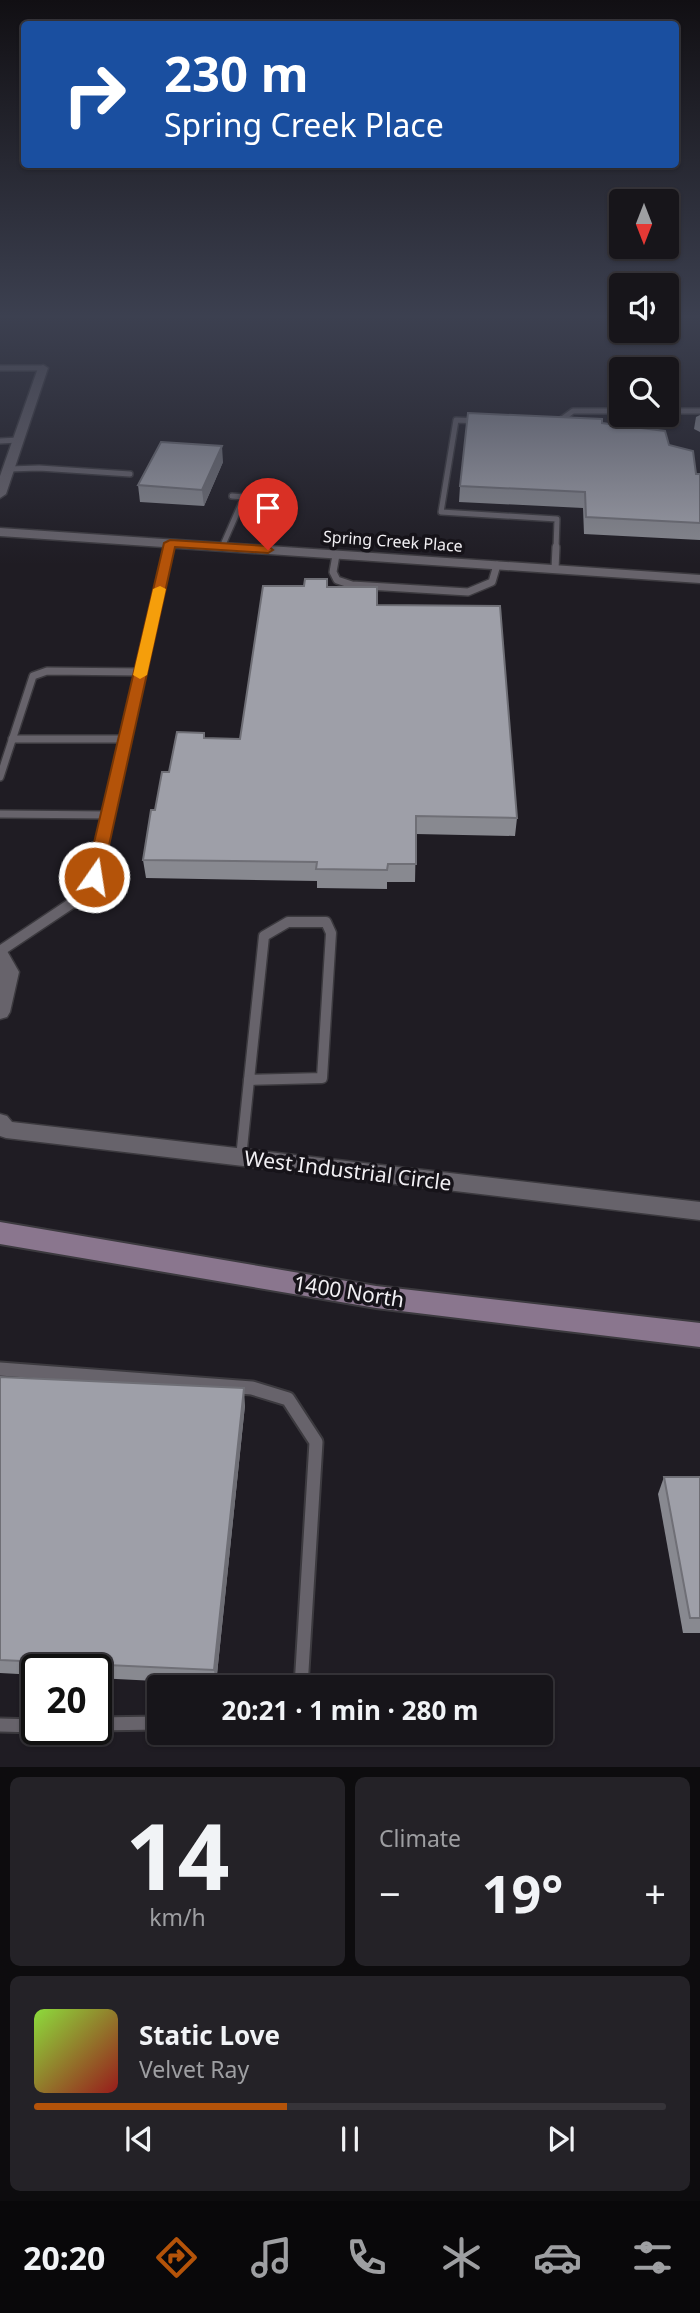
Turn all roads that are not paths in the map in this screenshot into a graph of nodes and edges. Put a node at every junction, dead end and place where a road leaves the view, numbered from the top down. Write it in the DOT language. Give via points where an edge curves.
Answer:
graph roads {
  1 [pos="32,400"];
  2 [pos="609,411"];
  3 [pos="679,411"];
  4 [pos="700,411"];
  5 [pos="482,421"];
  6 [pos="545,423"];
  7 [pos="0,440"];
  8 [pos="18,440"];
  9 [pos="9,469"];
  10 [pos="130,474"];
  11 [pos="0,494"];
  12 [pos="232,496"];
  13 [pos="0,532"];
  14 [pos="170,543"];
  15 [pos="222,547"];
  16 [pos="336,555"];
  17 [pos="496,565"];
  18 [pos="555,569"];
  19 [pos="700,579"];
  20 [pos="141,672"];
  21 [pos="12,739"];
  22 [pos="125,739"];
  23 [pos="0,777"];
  24 [pos="0,814"];
  25 [pos="108,815"];
  26 [pos="0,953"];
  27 [pos="0,1012"];
  28 [pos="249,1080"];
  29 [pos="0,1122"];
  30 [pos="241,1158"];
  31 [pos="700,1211"];
  32 [pos="0,1233"];
  33 [pos="700,1335"];
  34 [pos="0,1368"];
  35 [pos="302,1675"];
  36 [pos="147,1723"];
  37 [pos="112,1724"];
  38 [pos="0,1725"];
  39 [pos="21,1726"];
  1 -- 8 [label="street"];
  2 -- 6 [label="lane" via="573,411 558,424"];
  3 -- 4 [label="lane"];
  5 -- 18 [label="lane" via="456,420 441,512 557,519"];
  7 -- 8 [label="lane"];
  8 -- 9 [label="street"];
  9 -- 10 [label="lane"];
  9 -- 11 [label="street"];
  12 -- 15 [label="lane" via="244,497"];
  13 -- 14 [label="street, Spring Creek Place"];
  14 -- 15 [label="street, Spring Creek Place"];
  14 -- 20 [label="lane"];
  15 -- 16 [label="street, Spring Creek Place"];
  16 -- 17 [label="street, Spring Creek Place"];
  16 -- 17 [label="lane" via="333,572 337,580 352,585 468,592 492,582"];
  17 -- 18 [label="street, Spring Creek Place"];
  18 -- 19 [label="street, Spring Creek Place"];
  20 -- 21 [label="lane" via="39,673 31,681"];
  20 -- 22 [label="lane"];
  21 -- 22 [label="lane"];
  21 -- 23 [label="lane"];
  22 -- 25 [label="lane"];
  24 -- 25 [label="lane"];
  25 -- 26 [label="lane" via="94,877 75,901"];
  26 -- 27 [label="street" via="10,972"];
  28 -- 28 [label="lane" via="264,936 288,922 326,922 331,933 322,1078"];
  28 -- 30 [label="lane"];
  29 -- 30 [label="street, West Industrial Circle" via="6,1129"];
  30 -- 31 [label="street, West Industrial Circle"];
  32 -- 33 [label="main road, 1400 North" via="376,1297"];
  34 -- 35 [label="lane" via="252,1388 288,1399 316,1442"];
  36 -- 37 [label="lane"];
  38 -- 39 [label="lane"];
}
